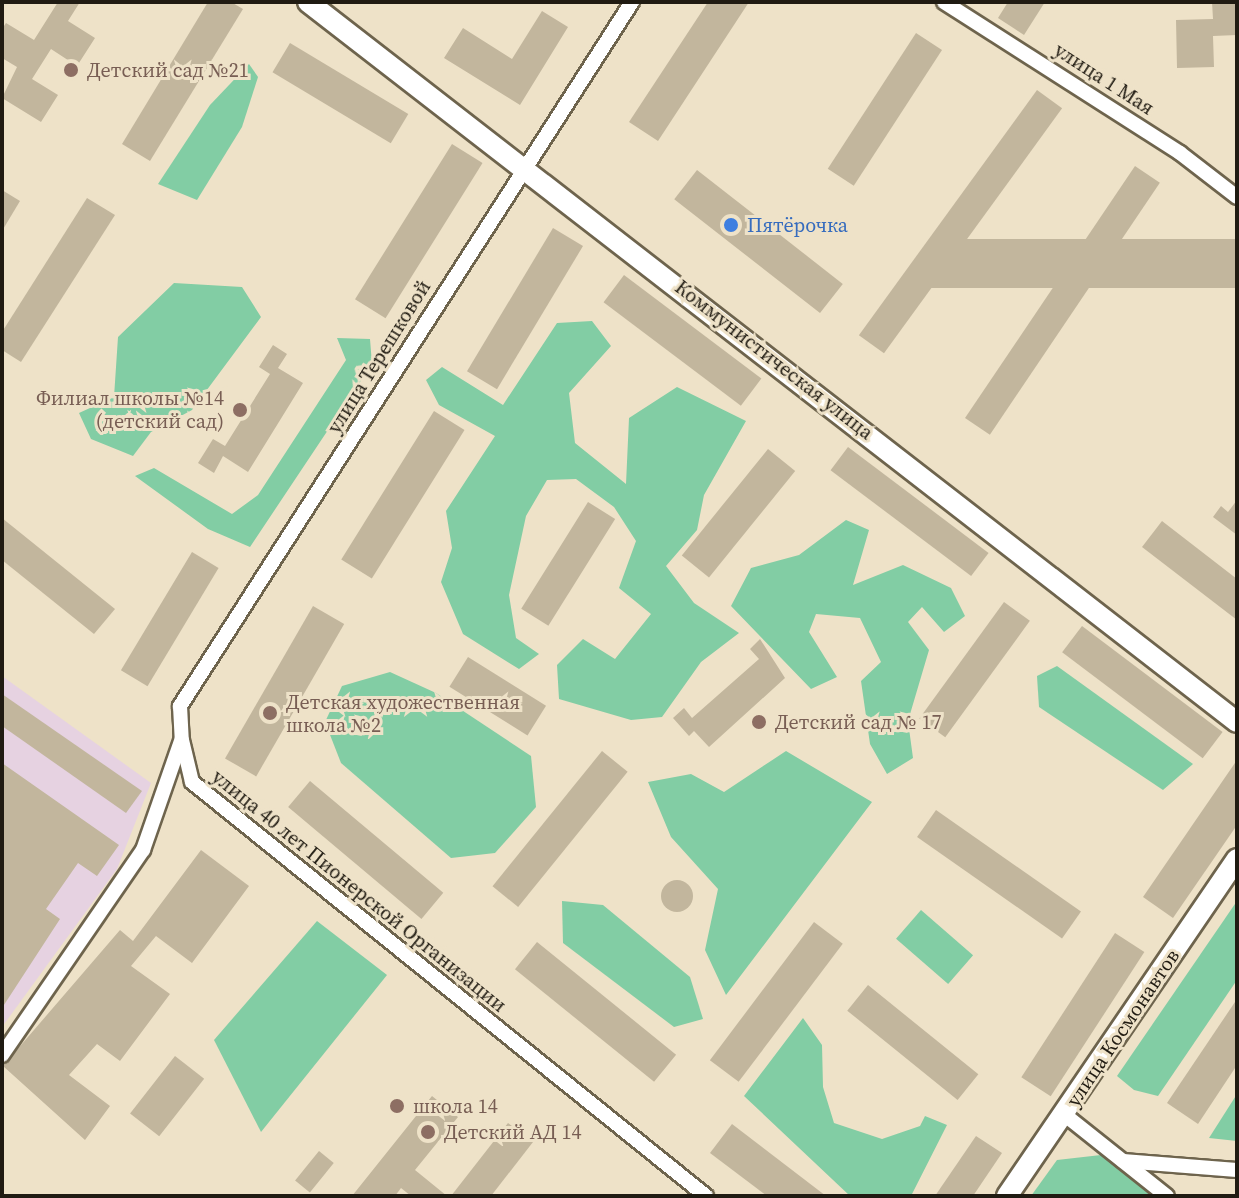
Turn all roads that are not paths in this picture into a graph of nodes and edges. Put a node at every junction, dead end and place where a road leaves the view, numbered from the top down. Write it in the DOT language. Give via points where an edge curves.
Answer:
graph roads {
  1 [pos="308,2"];
  2 [pos="632,2"];
  3 [pos="944,2"];
  4 [pos="523,167"];
  5 [pos="1237,197"];
  6 [pos="1237,722"];
  7 [pos="182,740"];
  8 [pos="1237,859"];
  9 [pos="2,1055"];
  10 [pos="1065,1115"];
  11 [pos="1123,1161"];
  12 [pos="1237,1170"];
  13 [pos="706,1196"];
  14 [pos="1007,1196"];
  15 [pos="1167,1196"];
  1 -- 4 [label="street, Коммунистическая улица"];
  2 -- 4 [label="street, улица Терешковой"];
  3 -- 5 [label="street, улица 1 Мая" via="1180,153"];
  4 -- 6 [label="street, Коммунистическая улица"];
  4 -- 7 [label="street, улица Терешковой" via="180,706"];
  7 -- 9 [label="street" via="143,850"];
  7 -- 13 [label="street, улица 40 лет Пионерской Организации" via="192,782"];
  8 -- 10 [label="street, улица Космонавтов"];
  10 -- 11 [label="street"];
  10 -- 14 [label="street, улица Космонавтов"];
  11 -- 12 [label="street"];
  11 -- 15 [label="street"];
}
